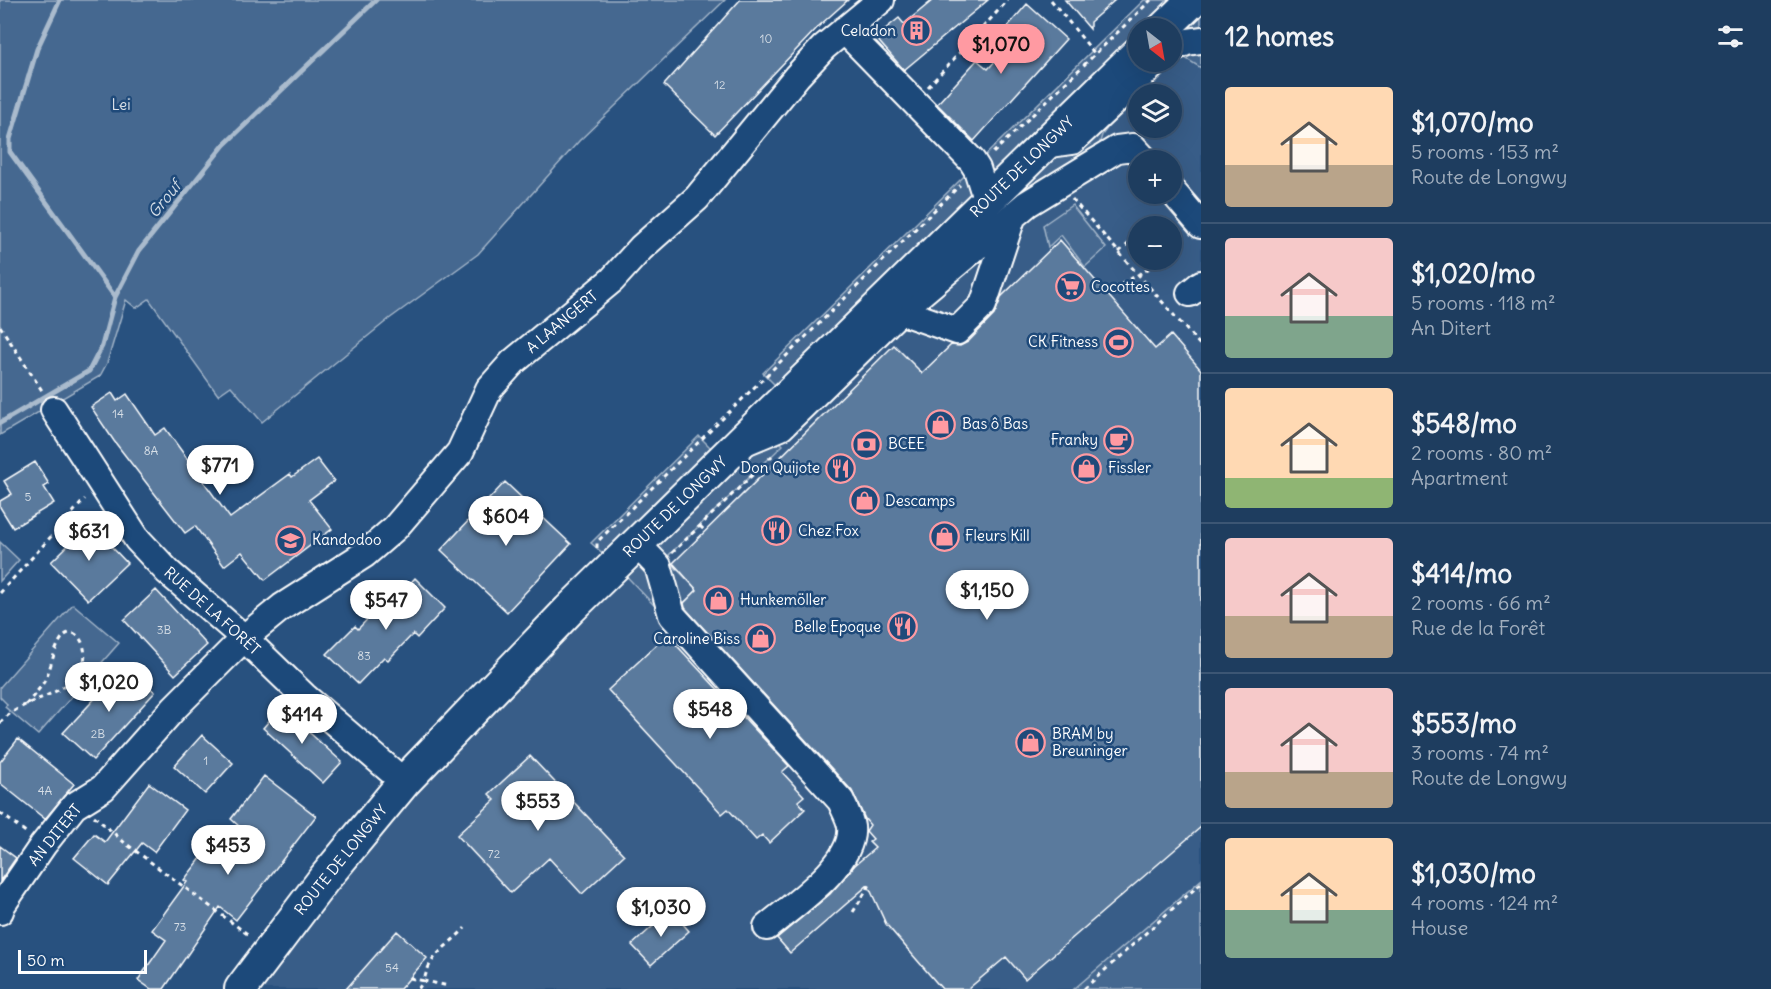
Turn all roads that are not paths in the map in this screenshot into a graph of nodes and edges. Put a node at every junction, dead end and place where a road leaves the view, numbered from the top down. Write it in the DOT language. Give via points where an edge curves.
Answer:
graph roads {
  1 [pos="881,0"];
  2 [pos="1193,0"];
  3 [pos="1201,8"];
  4 [pos="1174,18"];
  5 [pos="844,30"];
  6 [pos="1201,40"];
  7 [pos="1182,44"];
  8 [pos="1128,63"];
  9 [pos="1145,72"];
  10 [pos="1044,145"];
  11 [pos="1136,150"];
  12 [pos="1182,203"];
  13 [pos="1000,209"];
  14 [pos="1201,225"];
  15 [pos="900,311"];
  16 [pos="54,410"];
  17 [pos="737,446"];
  18 [pos="637,544"];
  19 [pos="244,638"];
  20 [pos="404,782"];
  21 [pos="0,911"];
  22 [pos="767,927"];
  23 [pos="242,989"];
  1 -- 5 [label="street, A LAANGERT"];
  2 -- 3 [label="street"];
  2 -- 4 [label="main road"];
  5 -- 13 [label="street" via="930,105 977,169"];
  5 -- 19 [label="street, A LAANGERT" via="797,75 697,198 612,280 513,362 489,389 460,452 389,535 282,607"];
  6 -- 7 [label="street"];
  8 -- 10 [label="main road, ROUTE DE LONGWY"];
  9 -- 10 [label="street" via="1072,141"];
  10 -- 13 [label="main road, ROUTE DE LONGWY"];
  11 -- 13 [label="street" via="1118,149 1026,204"];
  12 -- 14 [label="street"];
  13 -- 15 [label="street"];
  13 -- 15 [label="street" via="983,305 957,331"];
  13 -- 17 [label="main road, ROUTE DE LONGWY"];
  15 -- 17 [label="street" via="781,427"];
  16 -- 19 [label="street, RUE DE LA FORÊT" via="137,539 168,572"];
  17 -- 18 [label="main road, ROUTE DE LONGWY"];
  18 -- 20 [label="main road, ROUTE DE LONGWY"];
  18 -- 22 [label="street" via="658,566 672,615 841,801 851,826 848,849 838,865"];
  19 -- 20 [label="street, RUE DE LA FORÊT"];
  19 -- 21 [label="street, AN DITERT" via="175,707 103,788 74,806"];
  20 -- 23 [label="main road, ROUTE DE LONGWY" via="324,879"];
}
